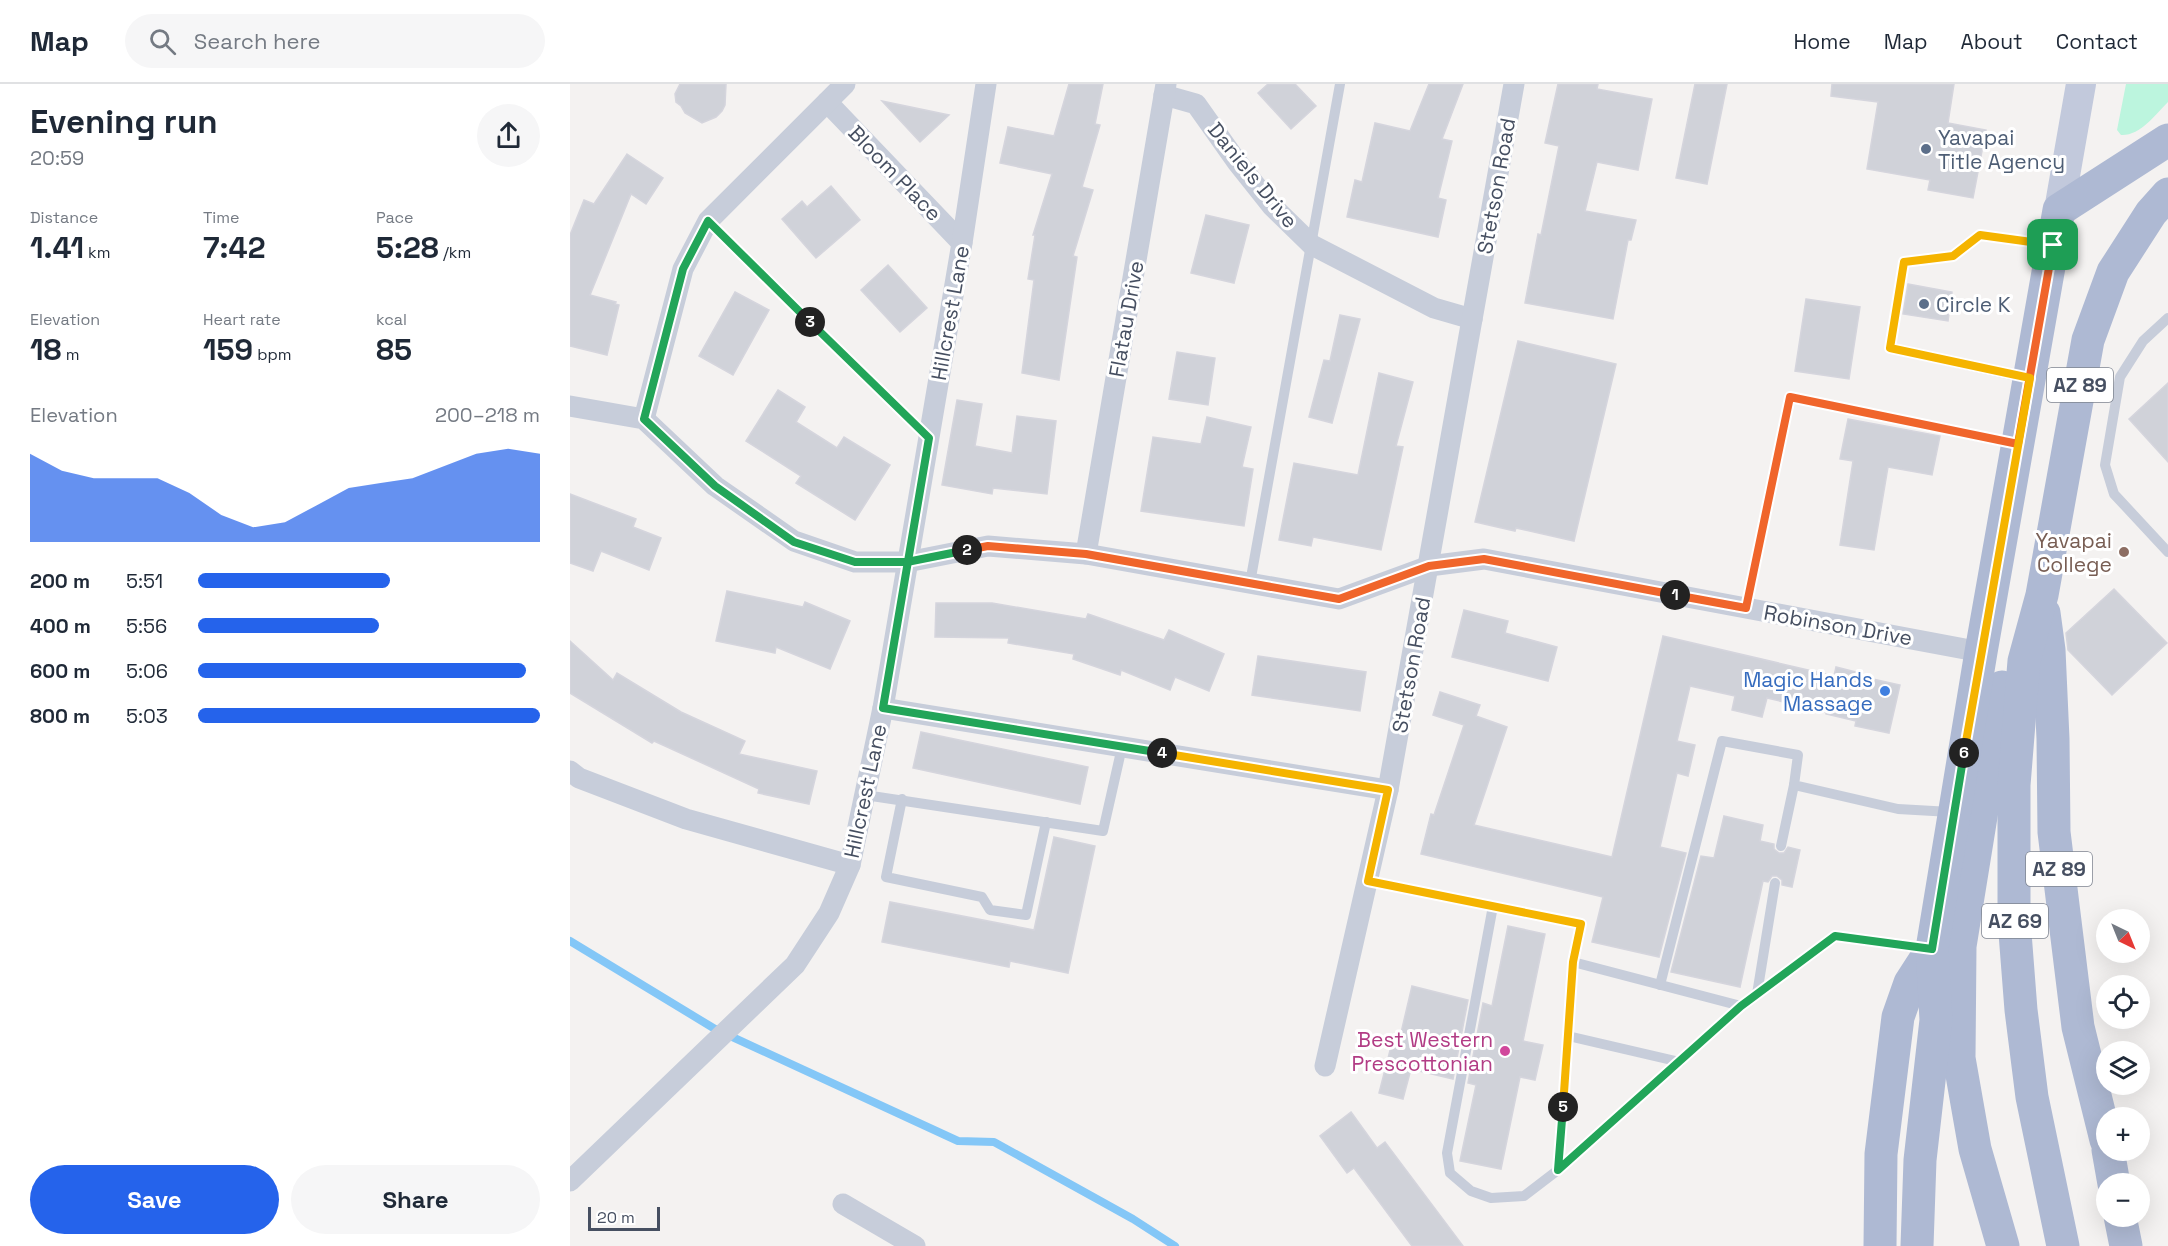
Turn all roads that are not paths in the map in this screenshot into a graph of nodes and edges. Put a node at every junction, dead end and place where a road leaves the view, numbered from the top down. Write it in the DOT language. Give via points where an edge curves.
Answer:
graph roads {
  1 [pos="845,84"];
  2 [pos="986,84"];
  3 [pos="1340,84"];
  4 [pos="1514,84"];
  5 [pos="2081,84"];
  6 [pos="1165,89"];
  7 [pos="827,102"];
  8 [pos="2168,141"];
  9 [pos="2168,194"];
  10 [pos="2060,210"];
  11 [pos="708,221"];
  12 [pos="962,243"];
  13 [pos="1312,245"];
  14 [pos="2053,245"];
  15 [pos="1472,318"];
  16 [pos="2168,318"];
  17 [pos="2030,378"];
  18 [pos="570,406"];
  19 [pos="644,419"];
  20 [pos="929,438"];
  21 [pos="2018,444"];
  22 [pos="2168,552"];
  23 [pos="1086,554"];
  24 [pos="1998,556"];
  25 [pos="907,562"];
  26 [pos="1429,566"];
  27 [pos="1250,583"];
  28 [pos="2042,595"];
  29 [pos="1746,608"];
  30 [pos="1981,652"];
  31 [pos="883,708"];
  32 [pos="1122,747"];
  33 [pos="570,771"];
  34 [pos="1794,785"];
  35 [pos="1388,790"];
  36 [pos="865,795"];
  37 [pos="902,799"];
  38 [pos="1954,812"];
  39 [pos="1046,822"];
  40 [pos="1781,846"];
  41 [pos="850,865"];
  42 [pos="1368,881"];
  43 [pos="1774,883"];
  44 [pos="1493,906"];
  45 [pos="1932,949"];
  46 [pos="1573,962"];
  47 [pos="1660,985"];
  48 [pos="1756,994"];
  49 [pos="1741,1006"];
  50 [pos="1568,1036"];
  51 [pos="1680,1062"];
  52 [pos="1325,1066"];
  53 [pos="2098,1107"];
  54 [pos="1881,1154"];
  55 [pos="1558,1170"];
  56 [pos="570,1181"];
  57 [pos="843,1204"];
  58 [pos="2122,1227"];
  59 [pos="915,1246"];
  60 [pos="1859,1246"];
  61 [pos="1880,1246"];
  62 [pos="1917,1246"];
  63 [pos="2003,1246"];
  64 [pos="2063,1246"];
  65 [pos="2126,1246"];
  1 -- 7 [label="street"];
  2 -- 12 [label="street, Hillcrest Lane"];
  3 -- 13 [label="lane"];
  4 -- 15 [label="street, Stetson Road"];
  5 -- 10 [label="main road"];
  6 -- 13 [label="street, Daniels Drive" via="1196,104 1272,206"];
  6 -- 23 [label="street, Flatau Drive"];
  7 -- 11 [label="street"];
  7 -- 12 [label="street, Bloom Place"];
  8 -- 10 [label="main road"];
  9 -- 28 [label="main road, AZ 89" via="2113,272 2088,340"];
  10 -- 14 [label="main road, AZ 89"];
  11 -- 19 [label="street" via="683,269"];
  11 -- 20 [label="lane"];
  12 -- 20 [label="street, Hillcrest Lane"];
  13 -- 15 [label="street, Daniels Drive" via="1434,308"];
  13 -- 27 [label="lane"];
  14 -- 17 [label="main road, AZ 89"];
  14 -- 17 [label="lane" via="1980,235 1953,256 1904,262 1890,348"];
  15 -- 26 [label="street, Stetson Road"];
  16 -- 22 [label="lane" via="2143,341 2120,377 2105,465 2114,494"];
  17 -- 21 [label="main road, AZ 89"];
  18 -- 19 [label="street"];
  19 -- 25 [label="street, Robinson Drive" via="715,486 794,542 855,562"];
  20 -- 25 [label="street, Hillcrest Lane"];
  21 -- 24 [label="main road, AZ 89"];
  21 -- 29 [label="lane" via="1790,397"];
  23 -- 25 [label="street, Robinson Drive" via="988,546"];
  23 -- 27 [label="street, Robinson Drive"];
  24 -- 30 [label="main road, AZ 89"];
  24 -- 63 [label="main road" via="2008,649 1960,946 1959,1058 1975,1149"];
  25 -- 31 [label="street, Hillcrest Lane"];
  26 -- 27 [label="street, Robinson Drive" via="1339,599"];
  26 -- 29 [label="street, Robinson Drive" via="1484,559"];
  26 -- 35 [label="street, Stetson Road"];
  28 -- 53 [label="main road, AZ 89" via="2049,650 2054,832 2078,1027"];
  28 -- 64 [label="main road, AZ 69" via="2024,661 2014,785 2014,920 2032,1097"];
  29 -- 30 [label="street, Robinson Drive"];
  30 -- 38 [label="main road, AZ 89"];
  31 -- 32 [label="street"];
  31 -- 36 [label="street, Hillcrest Lane"];
  32 -- 35 [label="street"];
  32 -- 39 [label="lane" via="1103,831"];
  33 -- 41 [label="street" via="579,778 686,819"];
  34 -- 38 [label="lane" via="1898,809"];
  34 -- 40 [label="lane"];
  34 -- 47 [label="lane" via="1798,755 1722,741"];
  35 -- 42 [label="street, Stetson Road"];
  36 -- 37 [label="lane"];
  36 -- 41 [label="street, Hillcrest Lane"];
  37 -- 39 [label="lane"];
  37 -- 39 [label="lane" via="886,877 982,897 990,910 1026,915"];
  38 -- 45 [label="main road, AZ 89"];
  41 -- 56 [label="street, Hillcrest Lane" via="829,913 795,965"];
  42 -- 44 [label="lane"];
  42 -- 52 [label="street, Stetson Road"];
  43 -- 48 [label="lane"];
  44 -- 46 [label="lane" via="1581,924"];
  44 -- 55 [label="lane" via="1447,1154 1450,1173 1471,1191 1491,1198 1524,1196"];
  45 -- 48 [label="lane" via="1835,936"];
  45 -- 54 [label="main road, AZ 89" via="1910,982 1898,1017"];
  45 -- 62 [label="main road" via="1936,1020 1920,1160"];
  46 -- 47 [label="lane"];
  46 -- 50 [label="lane"];
  47 -- 49 [label="lane"];
  48 -- 49 [label="lane"];
  49 -- 51 [label="lane"];
  50 -- 51 [label="lane"];
  50 -- 55 [label="lane"];
  51 -- 55 [label="lane"];
  54 -- 60 [label="main road"];
  54 -- 61 [label="main road, AZ 89"];
  57 -- 59 [label="street"];
  58 -- 65 [label="main road"];
}
